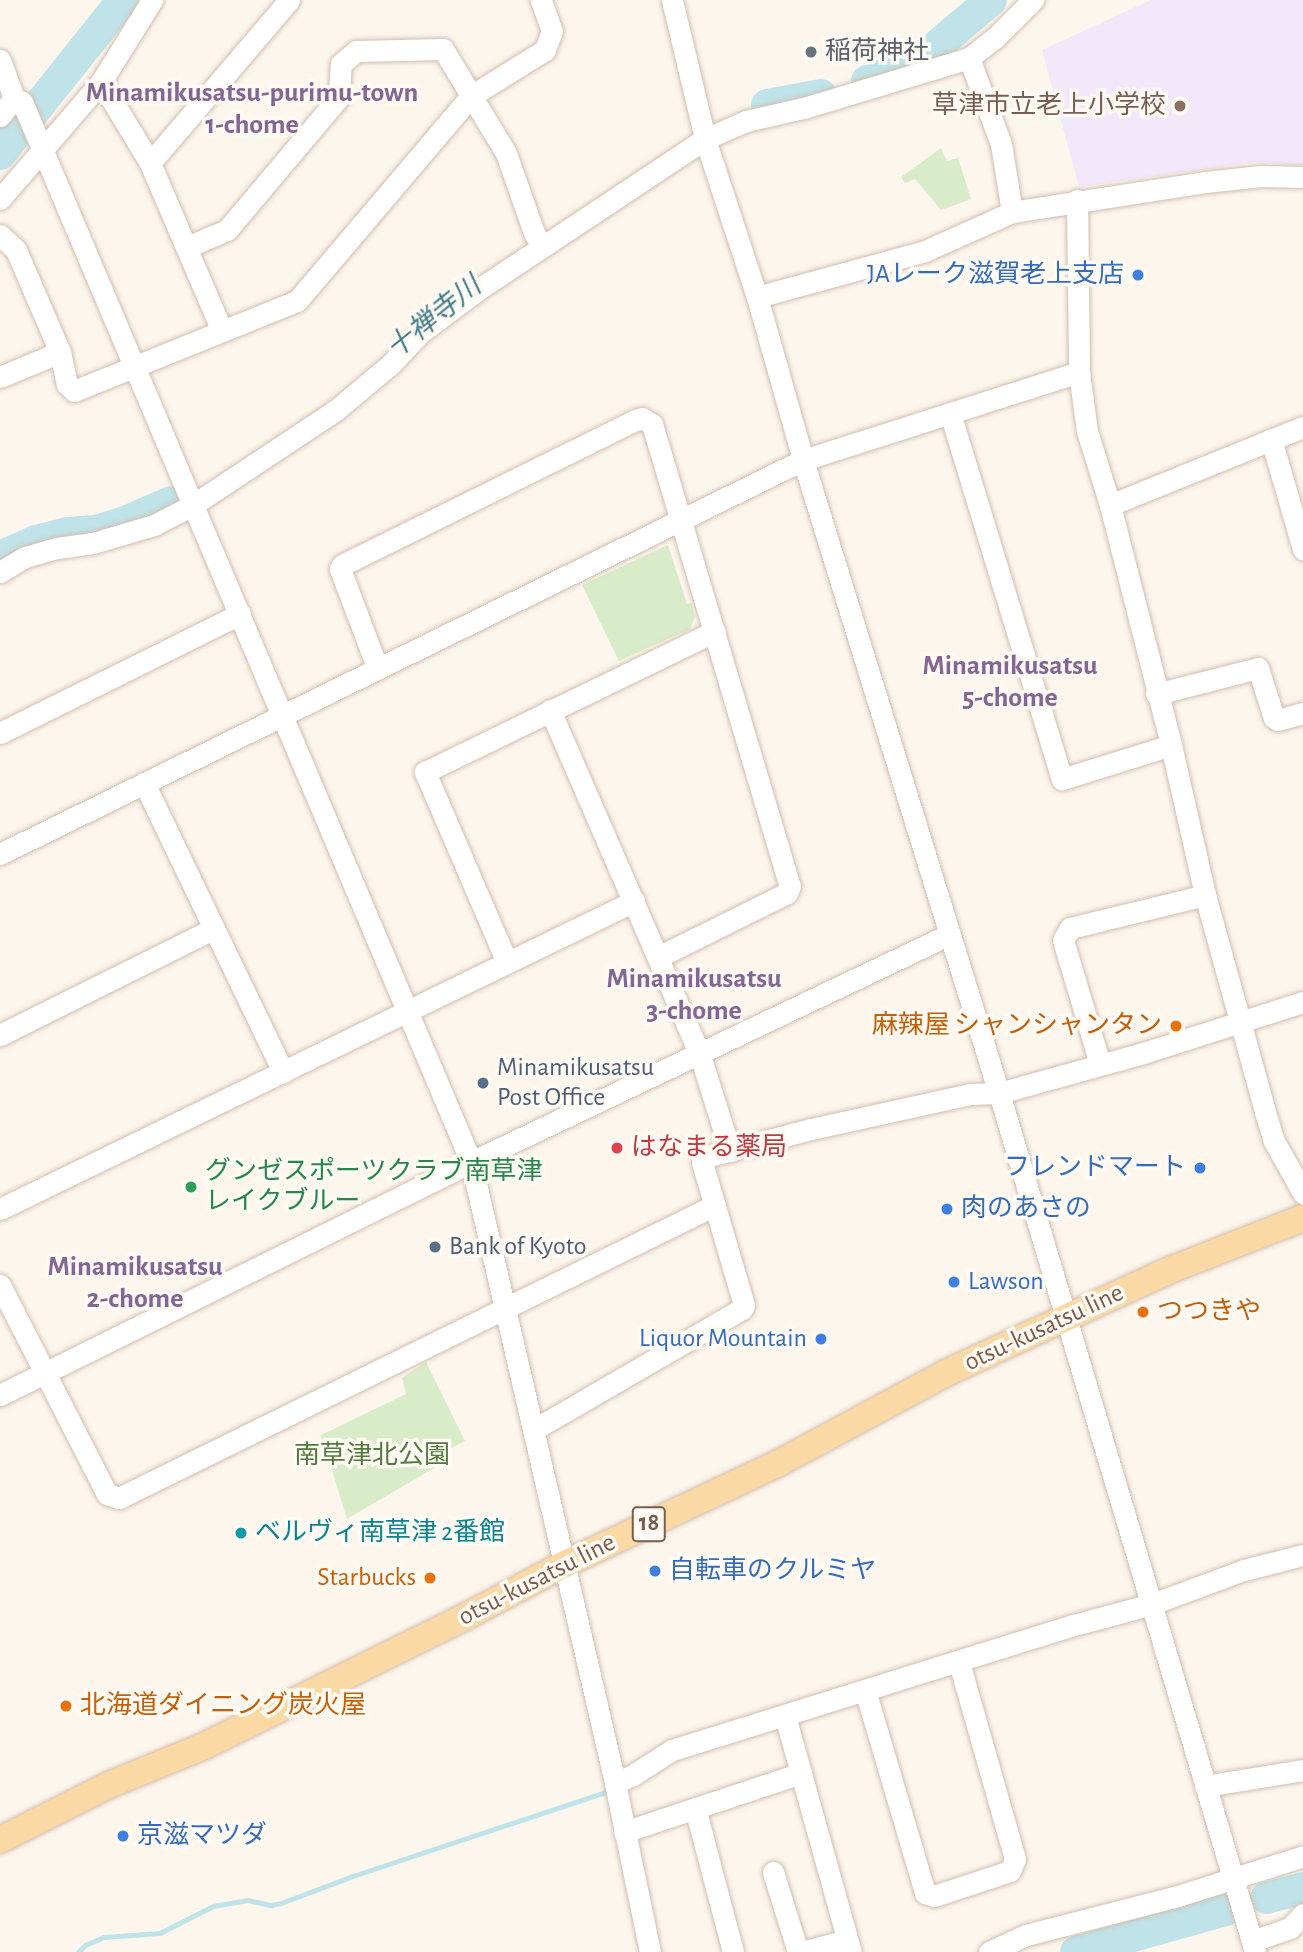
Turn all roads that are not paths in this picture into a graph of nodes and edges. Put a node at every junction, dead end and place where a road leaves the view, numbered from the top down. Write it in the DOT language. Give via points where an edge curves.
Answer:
graph roads {
  1 [pos="152,0"];
  2 [pos="289,0"];
  3 [pos="541,0"];
  4 [pos="673,0"];
  5 [pos="1032,0"];
  6 [pos="969,58"];
  7 [pos="0,60"];
  8 [pos="101,82"];
  9 [pos="471,96"];
  10 [pos="18,100"];
  11 [pos="0,116"];
  12 [pos="705,139"];
  13 [pos="39,143"];
  14 [pos="150,163"];
  15 [pos="1303,177"];
  16 [pos="0,198"];
  17 [pos="1077,200"];
  18 [pos="1012,212"];
  19 [pos="0,235"];
  20 [pos="542,246"];
  21 [pos="187,247"];
  22 [pos="757,297"];
  23 [pos="222,331"];
  24 [pos="60,352"];
  25 [pos="133,367"];
  26 [pos="1079,372"];
  27 [pos="0,377"];
  28 [pos="950,413"];
  29 [pos="1303,426"];
  30 [pos="1271,439"];
  31 [pos="803,460"];
  32 [pos="193,505"];
  33 [pos="1110,505"];
  34 [pos="682,520"];
  35 [pos="1303,549"];
  36 [pos="0,572"];
  37 [pos="240,614"];
  38 [pos="715,631"];
  39 [pos="377,667"];
  40 [pos="1156,694"];
  41 [pos="551,710"];
  42 [pos="1303,713"];
  43 [pos="282,715"];
  44 [pos="0,733"];
  45 [pos="1171,745"];
  46 [pos="144,783"];
  47 [pos="0,854"];
  48 [pos="1205,895"];
  49 [pos="634,901"];
  50 [pos="213,929"];
  51 [pos="950,934"];
  52 [pos="658,957"];
  53 [pos="506,960"];
  54 [pos="1303,1003"];
  55 [pos="409,1009"];
  56 [pos="1240,1022"];
  57 [pos="0,1035"];
  58 [pos="699,1052"];
  59 [pos="1100,1064"];
  60 [pos="283,1072"];
  61 [pos="999,1093"];
  62 [pos="730,1152"];
  63 [pos="471,1162"];
  64 [pos="1303,1193"];
  65 [pos="715,1205"];
  66 [pos="0,1209"];
  67 [pos="1303,1218"];
  68 [pos="0,1285"];
  69 [pos="507,1310"];
  70 [pos="1065,1317"];
  71 [pos="45,1372"];
  72 [pos="0,1395"];
  73 [pos="533,1430"];
  74 [pos="1303,1555"];
  75 [pos="565,1564"];
  76 [pos="1152,1604"];
  77 [pos="959,1663"];
  78 [pos="865,1690"];
  79 [pos="785,1716"];
  80 [pos="1303,1770"];
  81 [pos="801,1773"];
  82 [pos="615,1783"];
  83 [pos="1205,1786"];
  84 [pos="695,1808"];
  85 [pos="625,1832"];
  86 [pos="0,1840"];
  87 [pos="1303,1856"];
  88 [pos="773,1872"];
  89 [pos="1233,1883"];
  90 [pos="1302,1916"];
  91 [pos="1251,1939"];
  92 [pos="849,1946"];
  93 [pos="650,1952"];
  94 [pos="733,1952"];
  95 [pos="800,1952"];
  96 [pos="989,1952"];
  1 -- 8 [label="street"];
  2 -- 14 [label="street"];
  3 -- 9 [label="street" via="552,32 545,50"];
  4 -- 12 [label="street"];
  5 -- 6 [label="street"];
  6 -- 12 [label="street" via="746,121"];
  6 -- 18 [label="street" via="1001,144"];
  7 -- 10 [label="street"];
  8 -- 13 [label="street"];
  8 -- 14 [label="street"];
  9 -- 20 [label="street" via="506,153"];
  9 -- 21 [label="street" via="443,49 356,51 341,64 339,97 227,230"];
  9 -- 23 [label="street" via="297,301"];
  10 -- 11 [label="street"];
  10 -- 13 [label="street"];
  12 -- 20 [label="street"];
  12 -- 22 [label="street"];
  13 -- 16 [label="street"];
  13 -- 25 [label="street"];
  14 -- 21 [label="street"];
  15 -- 17 [label="street" via="1219,180"];
  17 -- 18 [label="street"];
  17 -- 26 [label="street"];
  18 -- 22 [label="street" via="925,251"];
  19 -- 24 [label="street" via="16,250"];
  20 -- 32 [label="street" via="420,333 336,410"];
  21 -- 23 [label="street"];
  22 -- 31 [label="street"];
  23 -- 25 [label="street"];
  24 -- 25 [label="street" via="67,384 74,391"];
  24 -- 27 [label="street"];
  25 -- 32 [label="street"];
  26 -- 28 [label="street"];
  26 -- 33 [label="street" via="1087,430"];
  28 -- 31 [label="street"];
  28 -- 45 [label="street" via="1062,779"];
  29 -- 30 [label="street"];
  30 -- 33 [label="street"];
  30 -- 35 [label="street"];
  31 -- 34 [label="street"];
  31 -- 51 [label="street"];
  32 -- 36 [label="street" via="153,525 25,557"];
  32 -- 37 [label="street"];
  33 -- 40 [label="street"];
  34 -- 38 [label="street"];
  34 -- 39 [label="street"];
  34 -- 39 [label="street" via="652,424 642,418 342,565"];
  37 -- 43 [label="street"];
  37 -- 44 [label="street"];
  38 -- 41 [label="street"];
  38 -- 52 [label="street" via="790,886 787,893"];
  39 -- 43 [label="street"];
  40 -- 42 [label="street" via="1258,668 1274,718"];
  40 -- 45 [label="street"];
  41 -- 49 [label="street"];
  41 -- 53 [label="street" via="425,772"];
  43 -- 46 [label="street"];
  43 -- 55 [label="street"];
  45 -- 48 [label="street"];
  46 -- 47 [label="street"];
  46 -- 50 [label="street"];
  48 -- 56 [label="street"];
  48 -- 59 [label="street" via="1070,928 1063,940"];
  49 -- 52 [label="street"];
  49 -- 53 [label="street"];
  50 -- 57 [label="street"];
  50 -- 60 [label="street"];
  51 -- 58 [label="street"];
  51 -- 61 [label="street"];
  52 -- 58 [label="street"];
  53 -- 55 [label="street"];
  54 -- 56 [label="street"];
  55 -- 60 [label="street"];
  55 -- 63 [label="street"];
  56 -- 59 [label="street"];
  56 -- 64 [label="street" via="1274,1141"];
  58 -- 62 [label="street"];
  58 -- 63 [label="street"];
  59 -- 61 [label="street"];
  60 -- 66 [label="street"];
  61 -- 62 [label="street" via="970,1094"];
  61 -- 70 [label="street"];
  62 -- 65 [label="street" via="705,1157 702,1162"];
  63 -- 69 [label="street"];
  63 -- 71 [label="street"];
  65 -- 69 [label="street"];
  65 -- 73 [label="street" via="742,1309"];
  67 -- 70 [label="main road, otsu-kusatsu line / 18"];
  68 -- 71 [label="street"];
  69 -- 71 [label="street" via="119,1498 107,1494"];
  69 -- 73 [label="street"];
  70 -- 75 [label="main road, otsu-kusatsu line / 18"];
  70 -- 76 [label="street"];
  71 -- 72 [label="street"];
  73 -- 75 [label="street"];
  74 -- 76 [label="street" via="1244,1570"];
  75 -- 82 [label="street"];
  75 -- 86 [label="main road, otsu-kusatsu line / 18" via="217,1740 109,1785"];
  76 -- 77 [label="street"];
  76 -- 83 [label="street"];
  77 -- 78 [label="street"];
  77 -- 78 [label="street" via="1016,1859 1010,1871 934,1896 925,1894"];
  78 -- 79 [label="street"];
  79 -- 81 [label="street"];
  79 -- 82 [label="street" via="672,1750"];
  80 -- 83 [label="street"];
  81 -- 84 [label="street"];
  81 -- 92 [label="street"];
  82 -- 85 [label="street"];
  83 -- 89 [label="street"];
  84 -- 85 [label="street"];
  84 -- 94 [label="street"];
  85 -- 93 [label="street"];
  87 -- 89 [label="street"];
  88 -- 95 [label="street"];
  89 -- 91 [label="street"];
  89 -- 96 [label="street" via="1026,1935"];
  90 -- 91 [label="street" via="1290,1928"];
  92 -- 95 [label="street"];
}
